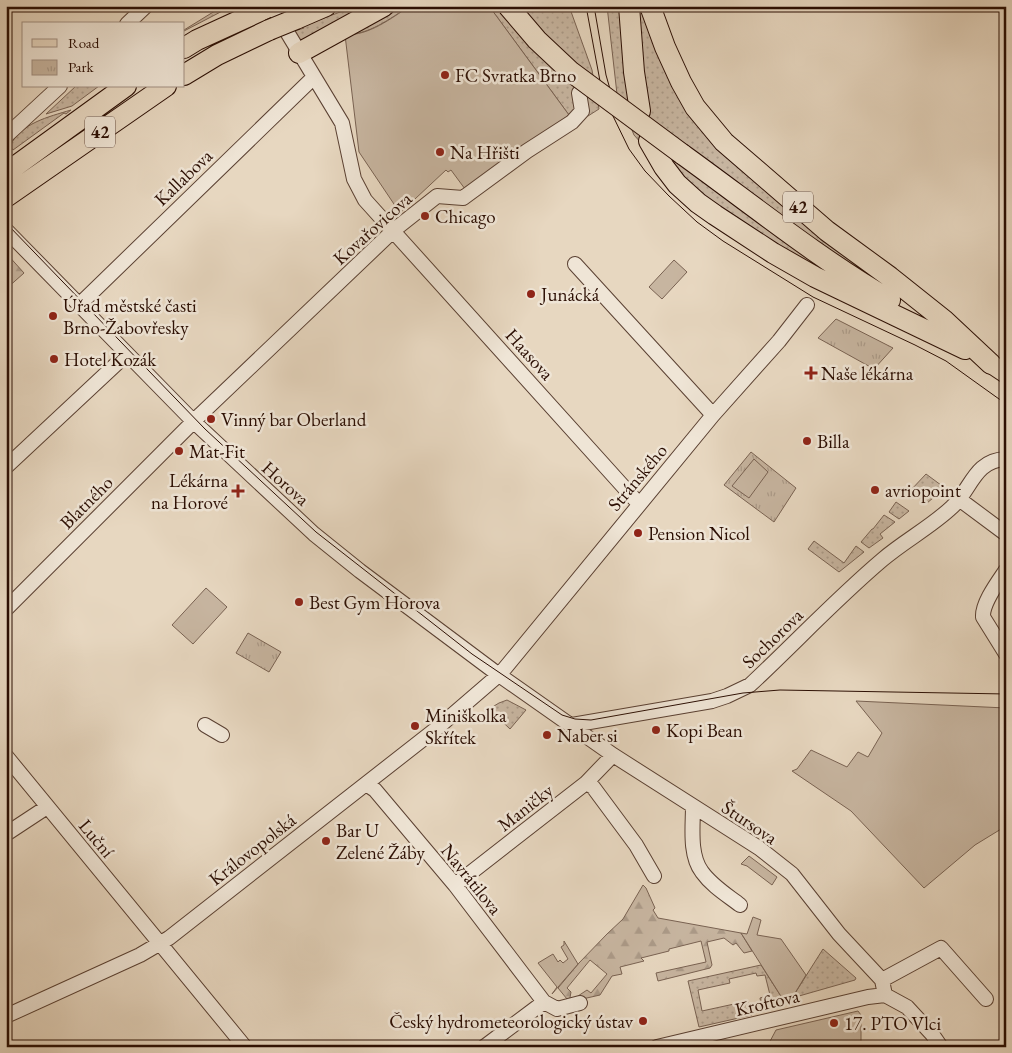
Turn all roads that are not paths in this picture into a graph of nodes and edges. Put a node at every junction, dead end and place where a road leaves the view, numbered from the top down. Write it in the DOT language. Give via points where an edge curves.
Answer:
graph roads {
  1 [pos="146,6"];
  2 [pos="326,6"];
  3 [pos="384,6"];
  4 [pos="508,6"];
  5 [pos="629,6"];
  6 [pos="650,6"];
  7 [pos="267,8"];
  8 [pos="129,22"];
  9 [pos="185,47"];
  10 [pos="299,53"];
  11 [pos="185,74"];
  12 [pos="314,76"];
  13 [pos="58,88"];
  14 [pos="123,88"];
  15 [pos="163,88"];
  16 [pos="580,93"];
  17 [pos="640,111"];
  18 [pos="6,136"];
  19 [pos="649,140"];
  20 [pos="14,168"];
  21 [pos="6,197"];
  22 [pos="6,230"];
  23 [pos="394,230"];
  24 [pos="575,264"];
  25 [pos="78,305"];
  26 [pos="807,305"];
  27 [pos="127,354"];
  28 [pos="998,369"];
  29 [pos="714,414"];
  30 [pos="193,422"];
  31 [pos="1006,459"];
  32 [pos="6,467"];
  33 [pos="959,499"];
  34 [pos="639,504"];
  35 [pos="1006,534"];
  36 [pos="1006,570"];
  37 [pos="6,609"];
  38 [pos="1006,654"];
  39 [pos="499,675"];
  40 [pos="572,725"];
  41 [pos="205,726"];
  42 [pos="222,735"];
  43 [pos="614,755"];
  44 [pos="6,756"];
  45 [pos="586,783"];
  46 [pos="366,784"];
  47 [pos="693,806"];
  48 [pos="47,807"];
  49 [pos="6,834"];
  50 [pos="654,876"];
  51 [pos="455,885"];
  52 [pos="740,905"];
  53 [pos="160,944"];
  54 [pos="882,980"];
  55 [pos="886,995"];
  56 [pos="986,1000"];
  57 [pos="544,1002"];
  58 [pos="580,1003"];
  59 [pos="6,1016"];
  60 [pos="245,1047"];
  61 [pos="484,1047"];
  62 [pos="657,1047"];
  63 [pos="941,1047"];
  1 -- 8 [label="street"];
  2 -- 11 [label="highway, bridge" via="269,30"];
  3 -- 10 [label="highway"];
  4 -- 28 [label="highway, 42, bridge" via="570,71 682,154 866,285 948,334"];
  5 -- 17 [label="highway"];
  6 -- 28 [label="highway, 42" via="681,82 706,122 724,142 827,231 944,320"];
  7 -- 9 [label="highway"];
  7 -- 10 [label="street, Haasova"];
  10 -- 12 [label="street, Haasova"];
  12 -- 23 [label="street, Haasova" via="342,123 354,179 365,200"];
  12 -- 25 [label="street, Kallabova"];
  13 -- 18 [label="street"];
  14 -- 20 [label="highway, 42"];
  15 -- 21 [label="highway, 42"];
  16 -- 23 [label="street, Kovařovicova" via="582,111 572,122 463,198 437,196"];
  19 -- 28 [label="highway" via="678,184 698,202 773,253 815,277 945,338"];
  22 -- 25 [label="street, Horova"];
  23 -- 30 [label="street, Kovařovicova"];
  23 -- 34 [label="street, Haasova"];
  24 -- 29 [label="street"];
  25 -- 27 [label="street, Horova"];
  26 -- 29 [label="street, Stránského"];
  27 -- 30 [label="street, Horova"];
  27 -- 32 [label="street"];
  29 -- 34 [label="street, Stránského"];
  30 -- 37 [label="street, Blatného"];
  30 -- 39 [label="street, Horova" via="320,538"];
  31 -- 33 [label="street, Sochorova" via="994,459 983,468"];
  33 -- 35 [label="street"];
  33 -- 40 [label="street, Sochorova" via="883,559 750,685 712,701"];
  34 -- 39 [label="street, Stránského"];
  36 -- 38 [label="street" via="985,605 983,617"];
  39 -- 40 [label="street, Horova"];
  39 -- 46 [label="street, Královopolská"];
  40 -- 43 [label="street, Štursova"];
  41 -- 42 [label="street"];
  43 -- 45 [label="street, Maničky"];
  43 -- 47 [label="street, Štursova"];
  44 -- 48 [label="street, Luční"];
  45 -- 50 [label="street" via="593,787 636,845"];
  45 -- 51 [label="street, Maničky"];
  46 -- 51 [label="street, Navrátilova" via="375,790"];
  46 -- 53 [label="street, Královopolská"];
  47 -- 52 [label="street" via="694,852 700,870"];
  47 -- 54 [label="street, Štursova" via="792,874 839,934"];
  48 -- 49 [label="street"];
  48 -- 53 [label="street, Luční"];
  51 -- 57 [label="street, Navrátilova"];
  53 -- 59 [label="street, Královopolská"];
  53 -- 60 [label="street, Luční"];
  54 -- 55 [label="street, Štursova"];
  54 -- 56 [label="street" via="941,948"];
  55 -- 62 [label="street, Kroftova"];
  55 -- 63 [label="street" via="907,1007"];
  57 -- 58 [label="street" via="557,1009"];
  57 -- 61 [label="street"];
}
